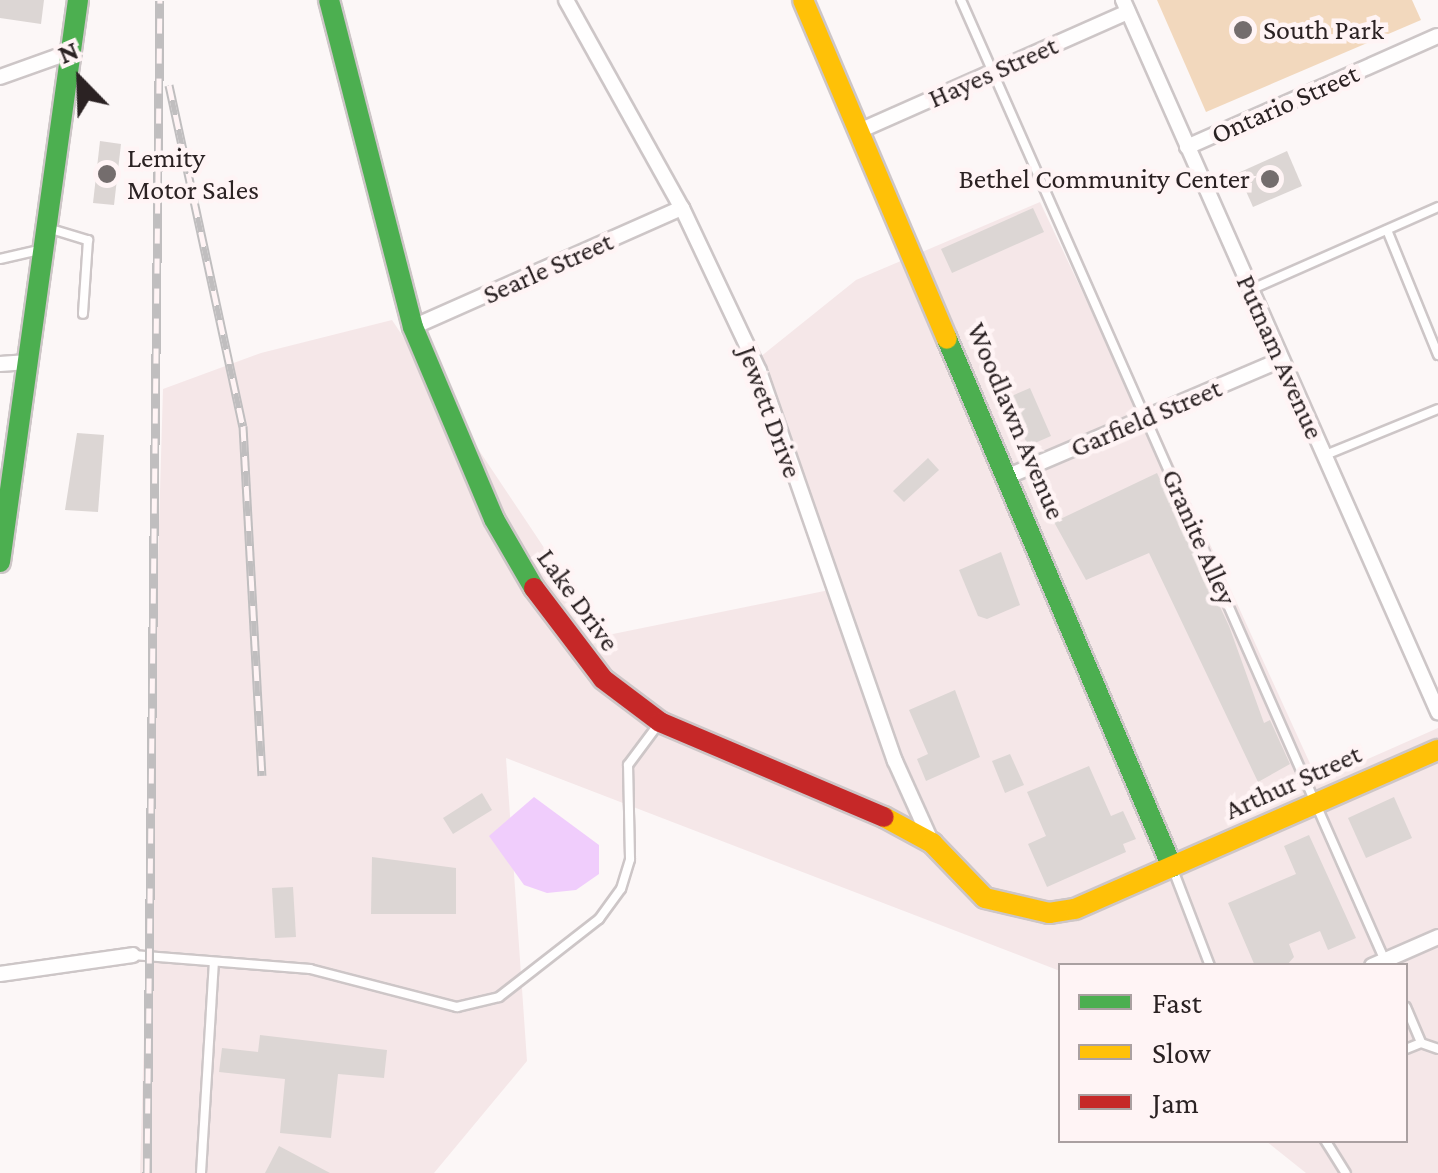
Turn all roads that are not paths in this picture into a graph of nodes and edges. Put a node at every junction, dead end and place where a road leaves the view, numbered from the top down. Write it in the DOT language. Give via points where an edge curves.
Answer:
graph roads {
  1 [pos="78,0"];
  2 [pos="329,0"];
  3 [pos="566,0"];
  4 [pos="803,0"];
  5 [pos="961,0"];
  6 [pos="1125,6"];
  7 [pos="1438,36"];
  8 [pos="70,52"];
  9 [pos="993,72"];
  10 [pos="0,76"];
  11 [pos="859,131"];
  12 [pos="1187,147"];
  13 [pos="1438,207"];
  14 [pos="682,208"];
  15 [pos="1387,230"];
  16 [pos="45,238"];
  17 [pos="0,259"];
  18 [pos="1250,290"];
  19 [pos="83,314"];
  20 [pos="413,327"];
  21 [pos="1438,355"];
  22 [pos="1281,360"];
  23 [pos="28,362"];
  24 [pos="0,364"];
  25 [pos="1438,409"];
  26 [pos="1146,418"];
  27 [pos="1323,456"];
  28 [pos="1011,475"];
  29 [pos="0,562"];
  30 [pos="1438,712"];
  31 [pos="660,722"];
  32 [pos="1438,750"];
  33 [pos="1316,801"];
  34 [pos="932,843"];
  35 [pos="1172,867"];
  36 [pos="1438,936"];
  37 [pos="132,955"];
  38 [pos="1209,963"];
  39 [pos="1381,963"];
  40 [pos="1383,963"];
  41 [pos="214,964"];
  42 [pos="0,974"];
  43 [pos="1408,1012"];
  44 [pos="1421,1043"];
  45 [pos="1408,1048"];
  46 [pos="1438,1049"];
  47 [pos="1327,1143"];
  48 [pos="201,1173"];
  49 [pos="1346,1173"];
  1 -- 8 [label="street"];
  2 -- 20 [label="street, Lake Drive" via="356,132"];
  3 -- 14 [label="street, Jewett Drive"];
  4 -- 11 [label="street, Woodlawn Avenue"];
  5 -- 9 [label="lane, Granite Alley"];
  6 -- 9 [label="street, Hayes Street"];
  6 -- 12 [label="street, Putnam Avenue"];
  7 -- 12 [label="street, Ontario Street"];
  8 -- 10 [label="street"];
  8 -- 16 [label="street"];
  9 -- 11 [label="street, Hayes Street"];
  9 -- 26 [label="lane, Granite Alley"];
  11 -- 28 [label="street, Woodlawn Avenue"];
  12 -- 18 [label="street, Putnam Avenue"];
  13 -- 15 [label="lane"];
  14 -- 20 [label="street, Searle Street"];
  14 -- 34 [label="street, Jewett Drive" via="759,372 895,761"];
  15 -- 18 [label="lane"];
  15 -- 21 [label="lane"];
  16 -- 17 [label="lane"];
  16 -- 19 [label="lane" via="88,240"];
  16 -- 23 [label="street"];
  18 -- 22 [label="street, Putnam Avenue"];
  20 -- 31 [label="street, Lake Drive" via="494,520 540,603 603,679"];
  22 -- 26 [label="street, Garfield Street"];
  22 -- 27 [label="street, Putnam Avenue"];
  23 -- 24 [label="street"];
  23 -- 29 [label="street"];
  25 -- 27 [label="lane"];
  26 -- 28 [label="street, Garfield Street"];
  26 -- 33 [label="lane, Granite Alley"];
  27 -- 30 [label="street, Putnam Avenue"];
  28 -- 35 [label="street, Woodlawn Avenue"];
  31 -- 34 [label="street, Lake Drive"];
  31 -- 41 [label="lane" via="628,764 630,859 621,889 599,919 499,997 457,1007 310,970"];
  32 -- 33 [label="street, Arthur Street"];
  33 -- 35 [label="street, Arthur Street"];
  33 -- 39 [label="lane, Granite Alley"];
  34 -- 35 [label="street, Lake Drive" via="985,898 1049,913"];
  35 -- 38 [label="lane"];
  36 -- 40 [label="street"];
  37 -- 41 [label="lane"];
  37 -- 42 [label="street"];
  41 -- 48 [label="lane"];
  43 -- 44 [label="lane"];
  44 -- 45 [label="lane"];
  44 -- 46 [label="lane"];
  47 -- 49 [label="lane"];
}
